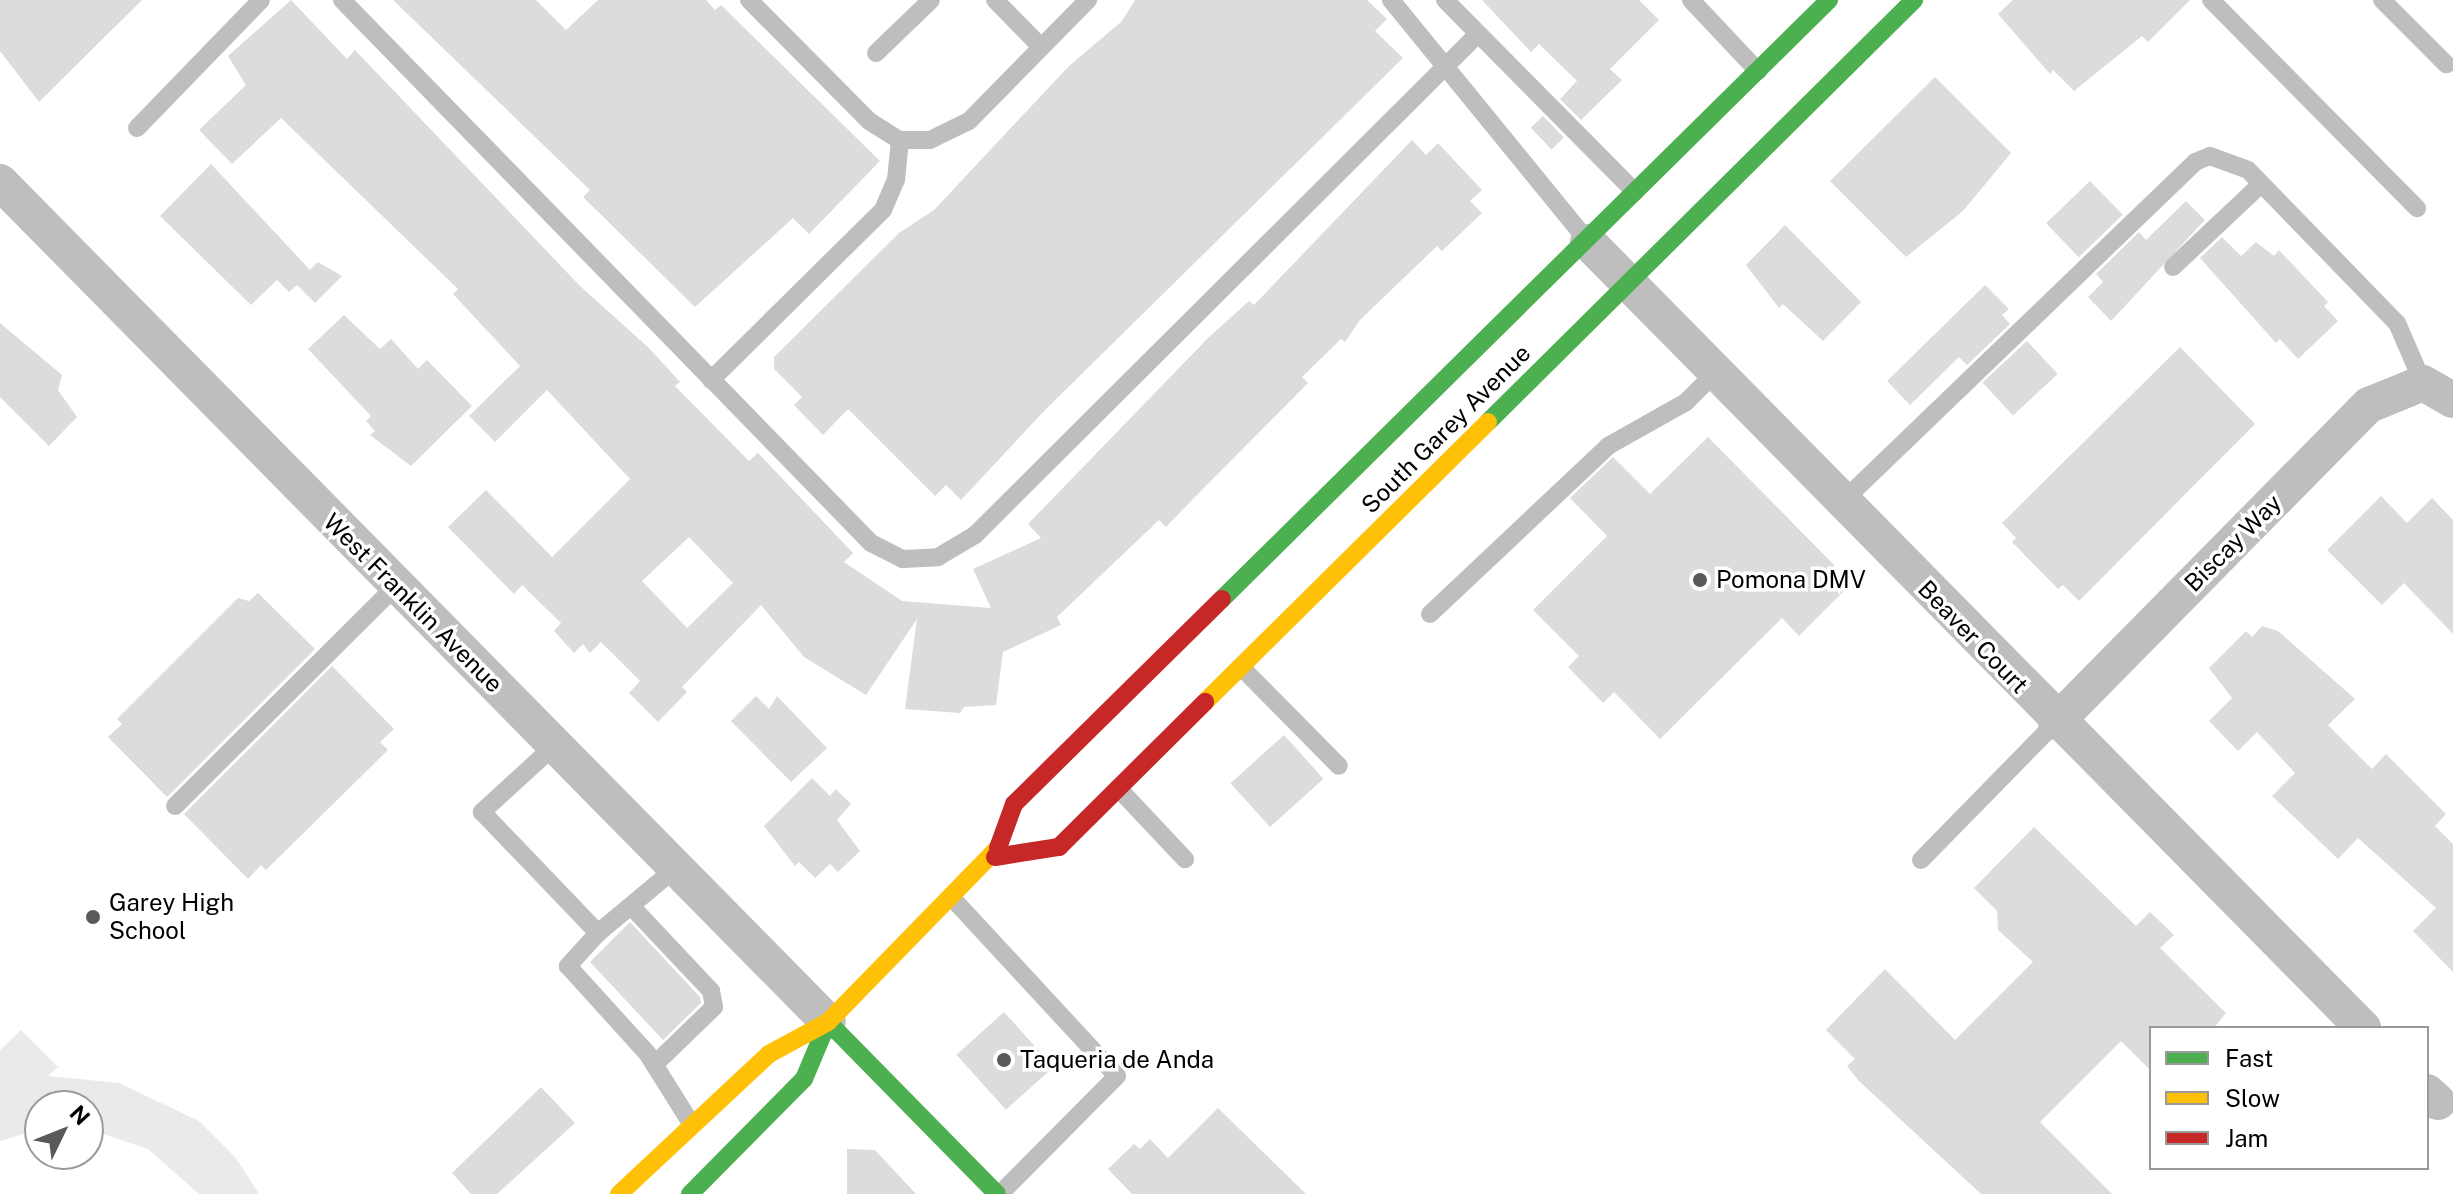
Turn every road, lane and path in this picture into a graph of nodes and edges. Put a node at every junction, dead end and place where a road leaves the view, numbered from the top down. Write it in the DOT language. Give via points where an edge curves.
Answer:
graph roads {
  1 [pos="261,0"];
  2 [pos="342,0"];
  3 [pos="749,0"];
  4 [pos="931,0"];
  5 [pos="995,0"];
  6 [pos="1088,0"];
  7 [pos="1391,0"];
  8 [pos="1445,0"];
  9 [pos="1691,0"];
  10 [pos="1829,0"];
  11 [pos="1914,0"];
  12 [pos="2211,0"];
  13 [pos="2382,0"];
  14 [pos="1478,34"];
  15 [pos="1041,47"];
  16 [pos="876,53"];
  17 [pos="2446,64"];
  18 [pos="1442,69"];
  19 [pos="1758,72"];
  20 [pos="137,128"];
  21 [pos="900,140"];
  22 [pos="0,182"];
  23 [pos="2261,184"];
  24 [pos="1637,194"];
  25 [pos="2417,208"];
  26 [pos="1588,242"];
  27 [pos="2173,267"];
  28 [pos="1629,282"];
  29 [pos="1716,372"];
  30 [pos="711,380"];
  31 [pos="2438,392"];
  32 [pos="1842,502"];
  33 [pos="396,586"];
  34 [pos="1430,614"];
  35 [pos="1241,667"];
  36 [pos="2056,722"];
  37 [pos="554,746"];
  38 [pos="1339,766"];
  39 [pos="1118,788"];
  40 [pos="175,806"];
  41 [pos="995,857"];
  42 [pos="1185,859"];
  43 [pos="1921,860"];
  44 [pos="676,868"];
  45 [pos="953,899"];
  46 [pos="631,906"];
  47 [pos="598,933"];
  48 [pos="828,1022"];
  49 [pos="2361,1026"];
  50 [pos="654,1065"];
  51 [pos="692,1125"];
  52 [pos="619,1194"];
  53 [pos="690,1194"];
  54 [pos="998,1194"];
  1 -- 20 [label="lane"];
  2 -- 30 [label="lane"];
  3 -- 21 [label="lane" via="869,121"];
  4 -- 16 [label="lane"];
  5 -- 15 [label="lane"];
  6 -- 15 [label="lane"];
  7 -- 18 [label="lane"];
  8 -- 14 [label="lane"];
  9 -- 19 [label="lane"];
  10 -- 19 [label="main road, South Garey Avenue"];
  11 -- 28 [label="main road, South Garey Avenue"];
  12 -- 25 [label="lane"];
  13 -- 17 [label="lane"];
  14 -- 18 [label="lane"];
  14 -- 24 [label="lane"];
  15 -- 21 [label="lane" via="969,121 930,140"];
  18 -- 26 [label="lane"];
  18 -- 30 [label="lane" via="975,535 938,557 903,559 871,543"];
  19 -- 24 [label="main road, South Garey Avenue"];
  21 -- 30 [label="lane" via="896,180 883,210"];
  22 -- 33 [label="street, West Franklin Avenue"];
  23 -- 27 [label="lane"];
  23 -- 31 [label="lane" via="2397,323"];
  23 -- 32 [label="lane" via="2229,159 2195,162"];
  24 -- 26 [label="main road, South Garey Avenue"];
  26 -- 28 [label="street, Beaver Court"];
  26 -- 41 [label="main road, South Garey Avenue" via="1014,804"];
  28 -- 29 [label="street, Beaver Court"];
  28 -- 35 [label="main road, South Garey Avenue"];
  29 -- 32 [label="street, Beaver Court"];
  29 -- 34 [label="lane" via="1686,402 1608,446"];
  31 -- 36 [label="street, Biscay Way" via="2369,405"];
  32 -- 36 [label="street, Beaver Court"];
  33 -- 37 [label="street, West Franklin Avenue"];
  33 -- 40 [label="lane"];
  35 -- 38 [label="lane"];
  35 -- 39 [label="main road, South Garey Avenue"];
  36 -- 43 [label="lane"];
  36 -- 49 [label="street, Beaver Court"];
  37 -- 44 [label="street, West Franklin Avenue"];
  37 -- 47 [label="lane" via="482,812"];
  39 -- 41 [label="main road, South Garey Avenue" via="1059,847"];
  39 -- 42 [label="lane"];
  41 -- 45 [label="main road, South Garey Avenue"];
  44 -- 46 [label="lane"];
  44 -- 48 [label="street, West Franklin Avenue"];
  45 -- 48 [label="main road, South Garey Avenue"];
  45 -- 54 [label="lane" via="1117,1076"];
  46 -- 47 [label="lane"];
  46 -- 50 [label="lane" via="711,991 714,1007"];
  47 -- 50 [label="lane" via="568,966"];
  48 -- 51 [label="main road, South Garey Avenue" via="769,1054"];
  48 -- 53 [label="main road, South Garey Avenue" via="804,1079"];
  48 -- 54 [label="main road"];
  50 -- 51 [label="lane"];
  51 -- 52 [label="main road, South Garey Avenue"];
}
